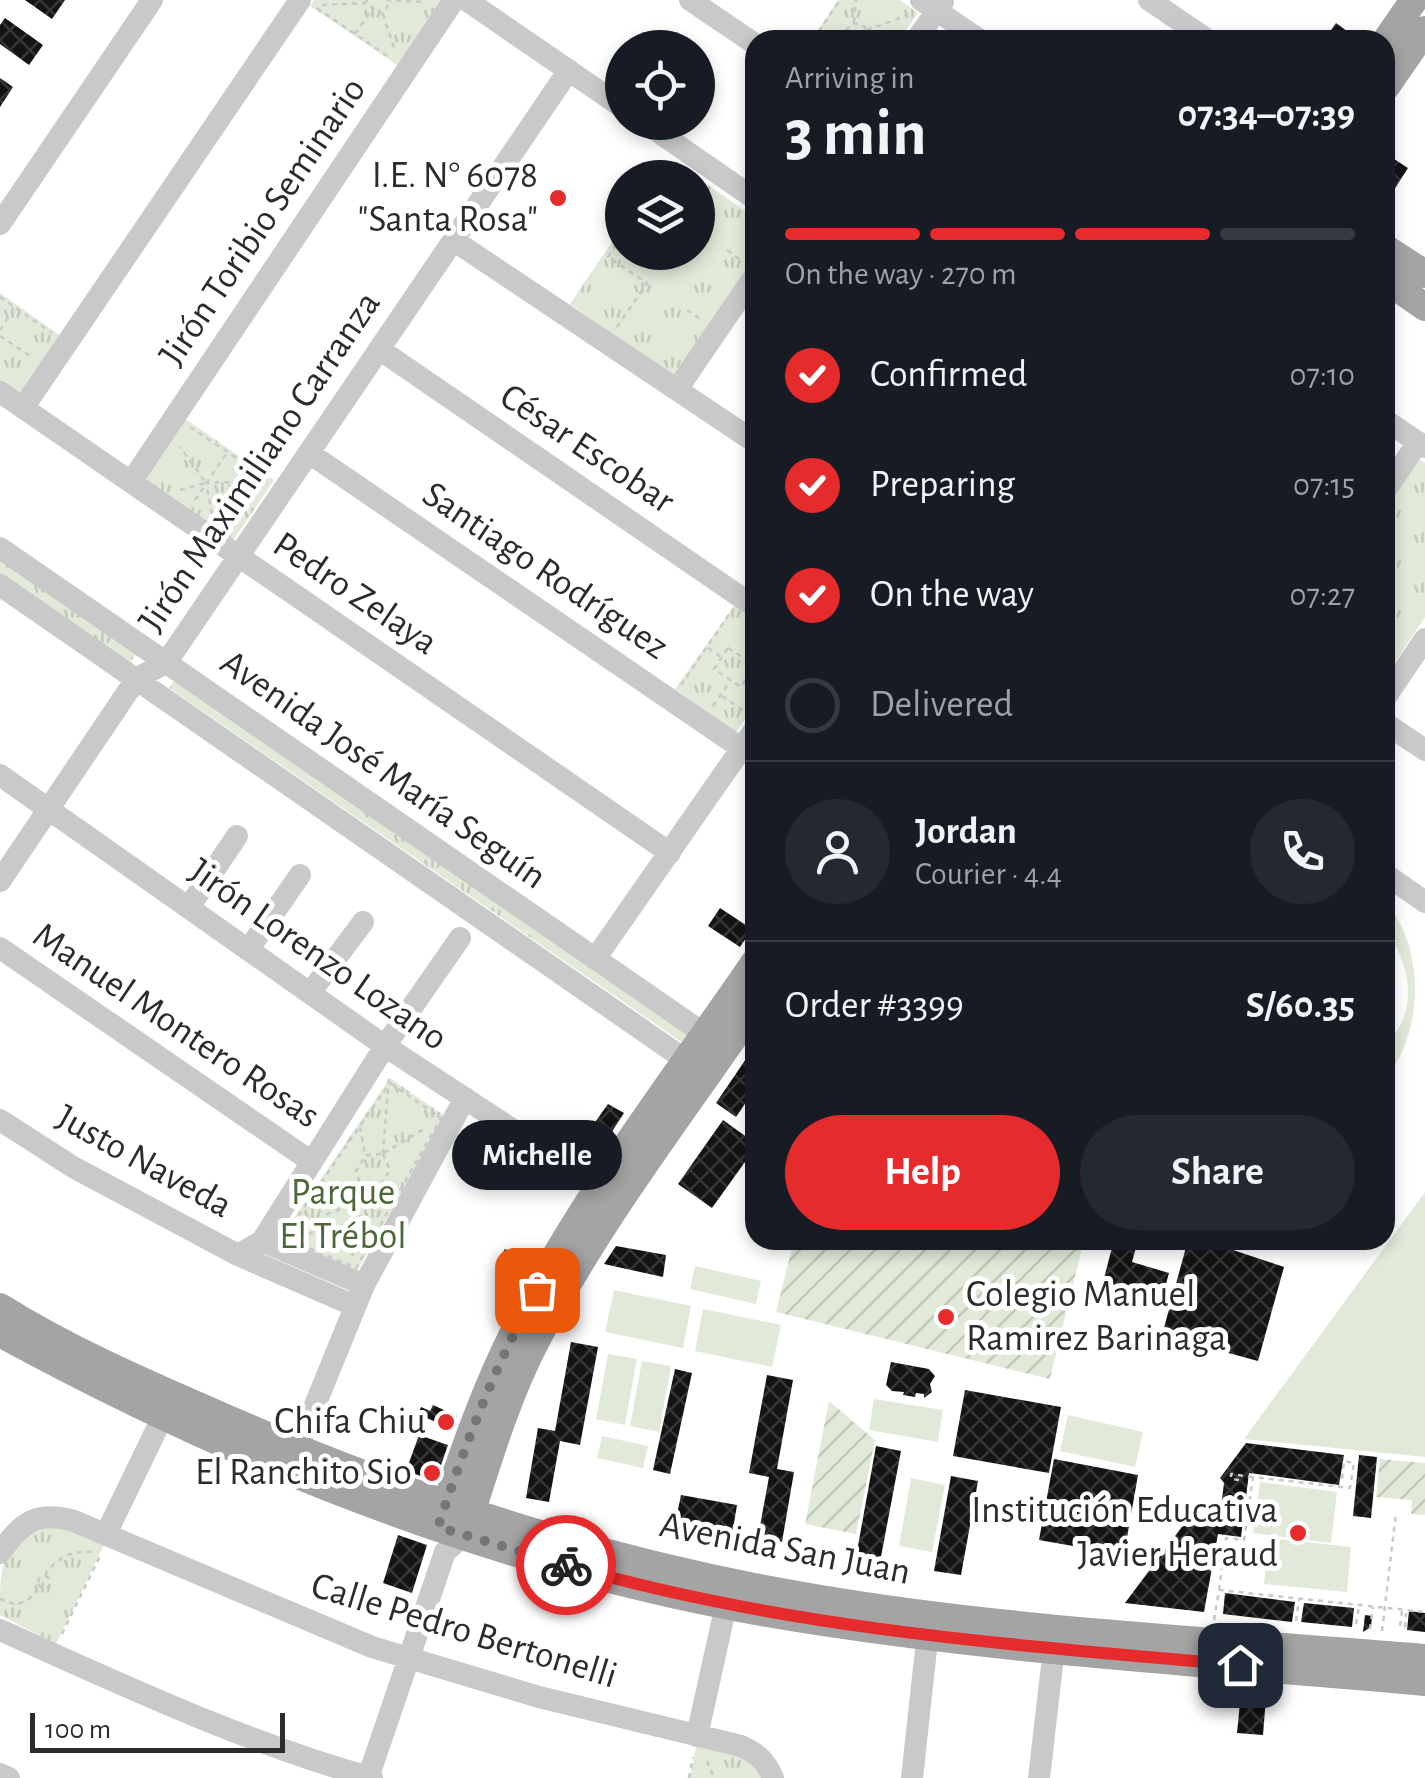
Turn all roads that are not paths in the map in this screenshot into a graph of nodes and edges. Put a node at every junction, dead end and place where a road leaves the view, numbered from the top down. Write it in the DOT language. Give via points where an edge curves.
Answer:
graph roads {
  1 [pos="152,0"];
  2 [pos="300,0"];
  3 [pos="454,0"];
  4 [pos="466,0"];
  5 [pos="690,0"];
  6 [pos="1149,0"];
  7 [pos="1414,0"];
  8 [pos="924,6"];
  9 [pos="912,30"];
  10 [pos="964,30"];
  11 [pos="1193,30"];
  12 [pos="1393,30"];
  13 [pos="1425,30"];
  14 [pos="745,37"];
  15 [pos="568,70"];
  16 [pos="1395,74"];
  17 [pos="605,96"];
  18 [pos="670,140"];
  19 [pos="745,191"];
  20 [pos="0,224"];
  21 [pos="453,240"];
  22 [pos="1395,254"];
  23 [pos="1425,274"];
  24 [pos="745,277"];
  25 [pos="1395,286"];
  26 [pos="1425,307"];
  27 [pos="379,349"];
  28 [pos="678,388"];
  29 [pos="0,392"];
  30 [pos="24,408"];
  31 [pos="1395,426"];
  32 [pos="745,435"];
  33 [pos="1422,444"];
  34 [pos="309,453"];
  35 [pos="1395,478"];
  36 [pos="131,482"];
  37 [pos="0,548"];
  38 [pos="238,556"];
  39 [pos="0,586"];
  40 [pos="744,608"];
  41 [pos="1425,639"];
  42 [pos="166,662"];
  43 [pos="137,678"];
  44 [pos="1395,683"];
  45 [pos="745,729"];
  46 [pos="1395,730"];
  47 [pos="745,733"];
  48 [pos="1425,750"];
  49 [pos="0,775"];
  50 [pos="48,809"];
  51 [pos="237,836"];
  52 [pos="670,853"];
  53 [pos="300,875"];
  54 [pos="0,881"];
  55 [pos="1395,881"];
  56 [pos="1425,902"];
  57 [pos="188,908"];
  58 [pos="363,922"];
  59 [pos="460,938"];
  60 [pos="0,948"];
  61 [pos="248,950"];
  62 [pos="595,960"];
  63 [pos="745,982"];
  64 [pos="310,994"];
  65 [pos="745,1015"];
  66 [pos="716,1041"];
  67 [pos="385,1046"];
  68 [pos="697,1068"];
  69 [pos="465,1098"];
  70 [pos="0,1120"];
  71 [pos="312,1162"];
  72 [pos="600,1186"];
  73 [pos="272,1239"];
  74 [pos="238,1255"];
  75 [pos="358,1286"];
  76 [pos="0,1307"];
  77 [pos="0,1333"];
  78 [pos="162,1416"];
  79 [pos="292,1461"];
  80 [pos="453,1526"];
  81 [pos="105,1541"];
  82 [pos="0,1553"];
  83 [pos="726,1604"];
  84 [pos="929,1625"];
  85 [pos="0,1630"];
  86 [pos="1054,1648"];
  87 [pos="1425,1658"];
  88 [pos="410,1659"];
  89 [pos="1425,1682"];
  90 [pos="697,1736"];
  91 [pos="0,1774"];
  92 [pos="9,1778"];
  93 [pos="369,1778"];
  94 [pos="772,1778"];
  95 [pos="912,1778"];
  96 [pos="1039,1778"];
  1 -- 20 [label="street"];
  2 -- 30 [label="street"];
  3 -- 36 [label="street, Jirón Toribio Seminario"];
  4 -- 15 [label="street"];
  5 -- 14 [label="street"];
  6 -- 11 [label="street"];
  7 -- 12 [label="main road"];
  8 -- 9 [label="street"];
  8 -- 10 [label="street"];
  13 -- 16 [label="main road"];
  15 -- 17 [label="street"];
  15 -- 21 [label="street, Jirón Maximiliano Carranza"];
  18 -- 19 [label="street"];
  21 -- 27 [label="street, Jirón Maximiliano Carranza"];
  21 -- 28 [label="street"];
  22 -- 23 [label="main road"];
  24 -- 28 [label="street"];
  25 -- 26 [label="main road"];
  27 -- 34 [label="street, Jirón Maximiliano Carranza"];
  27 -- 40 [label="street, César Escobar"];
  28 -- 32 [label="street"];
  29 -- 30 [label="street, Pedro Zelaya"];
  30 -- 36 [label="street, Pedro Zelaya"];
  31 -- 33 [label="street"];
  33 -- 35 [label="street"];
  34 -- 38 [label="street, Jirón Maximiliano Carranza"];
  34 -- 45 [label="street, Santiago Rodríguez"];
  36 -- 38 [label="street, Pedro Zelaya"];
  37 -- 42 [label="street, Avenida José María Seguín"];
  38 -- 42 [label="street, Jirón Maximiliano Carranza"];
  38 -- 52 [label="street, Pedro Zelaya"];
  39 -- 43 [label="street, Avenida José María Seguín"];
  41 -- 44 [label="street"];
  42 -- 43 [label="street, Jirón Maximiliano Carranza"];
  42 -- 62 [label="street, Avenida José María Seguín"];
  43 -- 50 [label="street, Jirón Maximiliano Carranza"];
  43 -- 68 [label="street, Avenida José María Seguín"];
  46 -- 48 [label="street"];
  47 -- 52 [label="street"];
  49 -- 50 [label="street, Jirón Lorenzo Lozano"];
  50 -- 54 [label="street, Jirón Maximiliano Carranza"];
  50 -- 57 [label="street, Jirón Lorenzo Lozano"];
  51 -- 57 [label="street"];
  52 -- 62 [label="street"];
  53 -- 61 [label="street"];
  55 -- 56 [label="street"];
  57 -- 61 [label="street, Jirón Lorenzo Lozano"];
  58 -- 64 [label="street"];
  59 -- 67 [label="street"];
  60 -- 71 [label="street, Manuel Montero Rosas"];
  61 -- 64 [label="street, Jirón Lorenzo Lozano"];
  62 -- 66 [label="street, Avenida José María Seguín"];
  63 -- 66 [label="main road"];
  64 -- 67 [label="street, Jirón Lorenzo Lozano"];
  65 -- 66 [label="main road"];
  66 -- 68 [label="main road"];
  67 -- 69 [label="street, Jirón Lorenzo Lozano"];
  67 -- 71 [label="street"];
  68 -- 72 [label="main road"];
  68 -- 80 [label="main road" via="536,1339"];
  69 -- 72 [label="street, Jirón Lorenzo Lozano"];
  69 -- 75 [label="street"];
  70 -- 74 [label="street, Justo Naveda"];
  71 -- 73 [label="street"];
  72 -- 80 [label="main road" via="516,1329 479,1411"];
  73 -- 74 [label="street, Justo Naveda"];
  73 -- 75 [label="street, Justo Naveda"];
  74 -- 75 [label="street"];
  75 -- 79 [label="street"];
  76 -- 79 [label="main road, Avenida San Juan"];
  77 -- 78 [label="main road, Avenida San Juan"];
  78 -- 79 [label="main road, Avenida San Juan"];
  78 -- 81 [label="street"];
  79 -- 80 [label="main road, Avenida San Juan"];
  80 -- 83 [label="main road, Avenida San Juan" via="594,1573"];
  80 -- 84 [label="main road, Avenida San Juan" via="600,1551"];
  80 -- 88 [label="street"];
  81 -- 82 [label="street, Calle Pedro Bertonelli" via="74,1521 45,1517 17,1530"];
  81 -- 88 [label="street, Calle Pedro Bertonelli"];
  83 -- 84 [label="main road, Avenida San Juan" via="814,1621"];
  83 -- 90 [label="street"];
  84 -- 86 [label="main road, Avenida San Juan"];
  84 -- 87 [label="main road, Avenida San Juan"];
  84 -- 95 [label="street"];
  85 -- 93 [label="street" via="155,1700"];
  86 -- 89 [label="main road, Avenida San Juan"];
  86 -- 96 [label="street"];
  88 -- 90 [label="street, Calle Pedro Bertonelli"];
  88 -- 93 [label="street"];
  90 -- 94 [label="street, Calle Pedro Bertonelli" via="756,1753"];
  91 -- 92 [label="street"];
}
